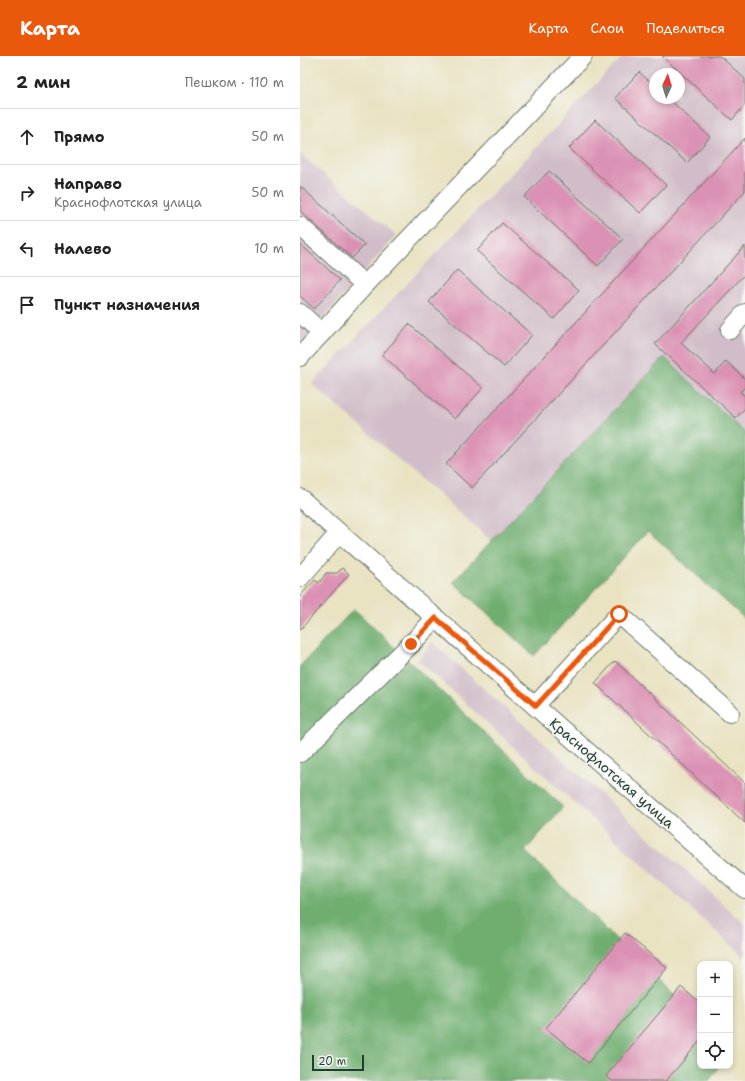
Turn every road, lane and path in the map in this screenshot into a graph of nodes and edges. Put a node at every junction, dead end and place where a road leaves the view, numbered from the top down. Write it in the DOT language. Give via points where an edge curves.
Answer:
graph roads {
  1 [pos="583,56"];
  2 [pos="300,226"];
  3 [pos="365,285"];
  4 [pos="300,313"];
  5 [pos="745,313"];
  6 [pos="730,330"];
  7 [pos="322,333"];
  8 [pos="300,357"];
  9 [pos="300,498"];
  10 [pos="339,533"];
  11 [pos="300,578"];
  12 [pos="436,618"];
  13 [pos="536,706"];
  14 [pos="730,713"];
  15 [pos="300,753"];
  16 [pos="745,889"];
  1 -- 3 [label="street"];
  2 -- 3 [label="street"];
  3 -- 7 [label="street"];
  4 -- 7 [label="street"];
  5 -- 6 [label="street"];
  7 -- 8 [label="street"];
  9 -- 10 [label="street, Краснофлотская улица"];
  10 -- 11 [label="street"];
  10 -- 12 [label="street, Краснофлотская улица"];
  12 -- 13 [label="street, Краснофлотская улица"];
  12 -- 15 [label="street"];
  13 -- 14 [label="street" via="619,614"];
  13 -- 16 [label="street, Краснофлотская улица"];
}
